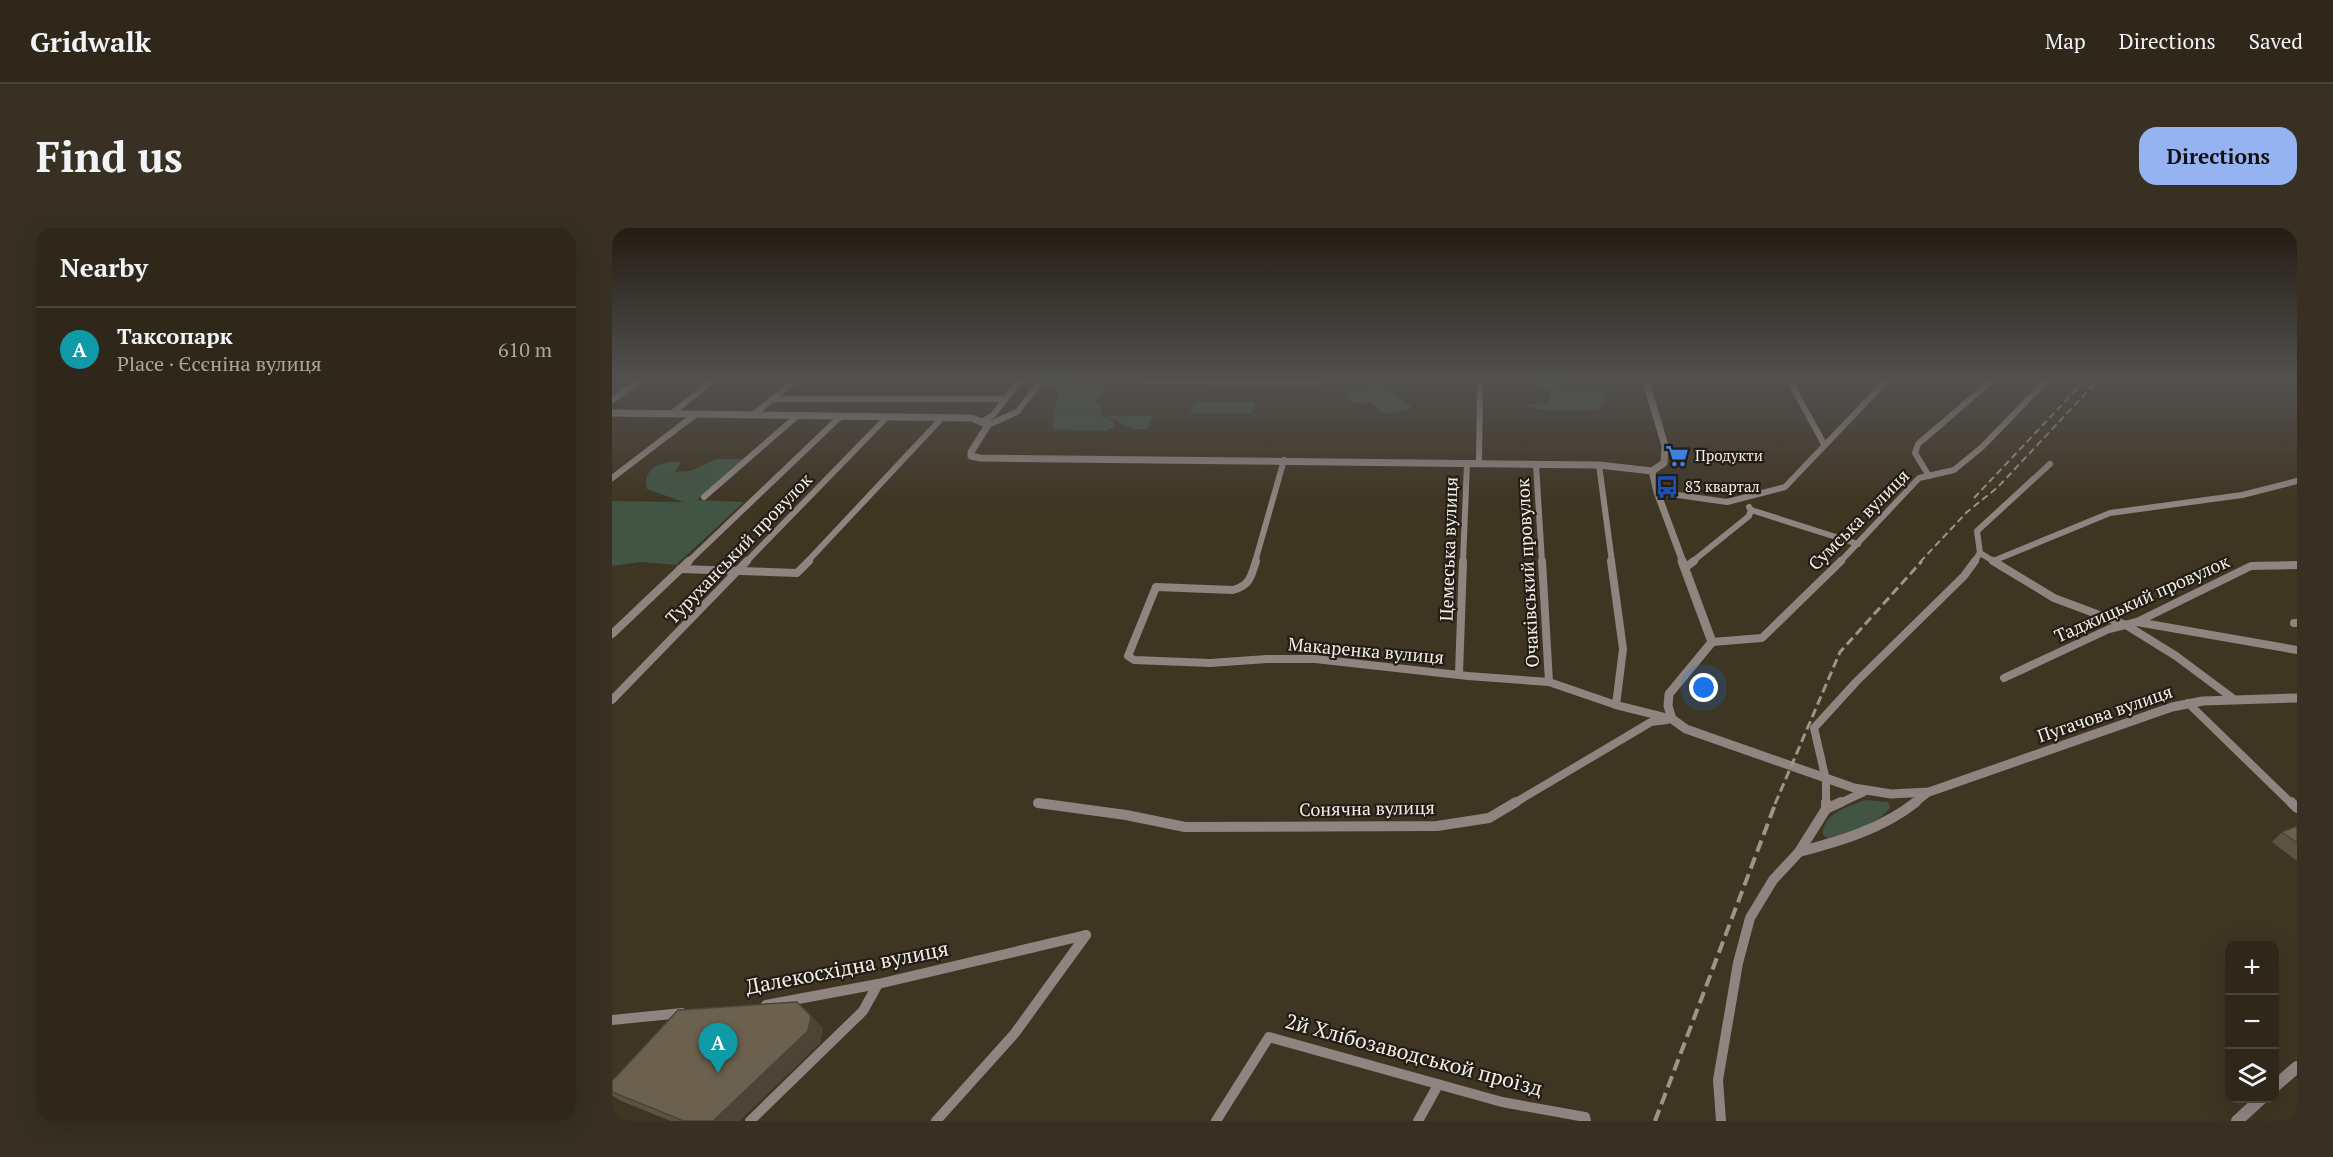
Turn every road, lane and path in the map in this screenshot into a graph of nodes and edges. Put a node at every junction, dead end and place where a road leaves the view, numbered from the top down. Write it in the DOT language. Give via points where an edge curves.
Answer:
graph roads {
  1 [pos="689,420"];
  2 [pos="793,420"];
  3 [pos="836,420"];
  4 [pos="884,420"];
  5 [pos="940,420"];
  6 [pos="977,420"];
  7 [pos="989,420"];
  8 [pos="995,420"];
  9 [pos="1480,420"];
  10 [pos="1658,420"];
  11 [pos="1811,420"];
  12 [pos="1848,420"];
  13 [pos="1946,420"];
  14 [pos="2009,420"];
  15 [pos="986,423"];
  16 [pos="1824,444"];
  17 [pos="1284,460"];
  18 [pos="1467,463"];
  19 [pos="1479,463"];
  20 [pos="1536,464"];
  21 [pos="2050,464"];
  22 [pos="1599,465"];
  23 [pos="1653,471"];
  24 [pos="1929,476"];
  25 [pos="612,478"];
  26 [pos="2297,481"];
  27 [pos="1658,492"];
  28 [pos="704,497"];
  29 [pos="1744,499"];
  30 [pos="1751,510"];
  31 [pos="1858,544"];
  32 [pos="1980,553"];
  33 [pos="1994,561"];
  34 [pos="2297,566"];
  35 [pos="1686,567"];
  36 [pos="680,569"];
  37 [pos="740,571"];
  38 [pos="2137,622"];
  39 [pos="2126,625"];
  40 [pos="612,634"];
  41 [pos="1712,642"];
  42 [pos="2297,650"];
  43 [pos="1459,673"];
  44 [pos="2004,678"];
  45 [pos="1549,682"];
  46 [pos="2297,698"];
  47 [pos="612,700"];
  48 [pos="2235,700"];
  49 [pos="2188,704"];
  50 [pos="1616,705"];
  51 [pos="1672,719"];
  52 [pos="1826,780"];
  53 [pos="1864,792"];
  54 [pos="1929,792"];
  55 [pos="1038,803"];
  56 [pos="2297,808"];
  57 [pos="1826,809"];
  58 [pos="1799,852"];
  59 [pos="878,984"];
  60 [pos="750,1006"];
  61 [pos="692,1012"];
  62 [pos="612,1020"];
  63 [pos="2297,1067"];
  64 [pos="2279,1083"];
  65 [pos="1438,1085"];
  66 [pos="2257,1103"];
  67 [pos="1586,1119"];
  68 [pos="750,1121"];
  69 [pos="936,1121"];
  70 [pos="1216,1121"];
  71 [pos="1418,1121"];
  72 [pos="1721,1121"];
  73 [pos="2237,1121"];
  1 -- 25 [label="street"];
  2 -- 28 [label="street"];
  3 -- 36 [label="street"];
  4 -- 37 [label="street, Туруханський провулок"];
  5 -- 37 [label="street" via="797,573"];
  6 -- 15 [label="street"];
  7 -- 15 [label="street"];
  8 -- 15 [label="street"];
  9 -- 19 [label="street"];
  10 -- 23 [label="street" via="1665,446 1664,463"];
  11 -- 16 [label="street"];
  12 -- 16 [label="street"];
  13 -- 24 [label="street" via="1918,444 1915,453"];
  14 -- 24 [label="street, Сумська вулиця" via="1954,470"];
  15 -- 17 [label="street" via="971,456"];
  16 -- 29 [label="street" via="1785,487"];
  17 -- 18 [label="street"];
  17 -- 43 [label="street, Макаренка вулиця" via="1250,582 1233,590 1156,587 1128,656 1134,660 1210,663 1315,659"];
  18 -- 19 [label="street"];
  18 -- 43 [label="street, Цемеська вулиця"];
  19 -- 20 [label="street"];
  20 -- 22 [label="street"];
  20 -- 45 [label="street, Очакiвський провулок"];
  21 -- 32 [label="street" via="1977,531"];
  22 -- 23 [label="street"];
  22 -- 50 [label="street" via="1623,649"];
  23 -- 27 [label="street"];
  24 -- 31 [label="street, Сумська вулиця" via="1919,478"];
  26 -- 33 [label="street" via="2242,495 2110,513"];
  27 -- 29 [label="street" via="1727,502"];
  27 -- 35 [label="street"];
  29 -- 30 [label="street"];
  30 -- 31 [label="street"];
  30 -- 35 [label="street" via="1749,516"];
  31 -- 41 [label="street, Сумська вулиця" via="1761,638"];
  32 -- 33 [label="street"];
  32 -- 52 [label="street" via="1964,576 1814,728"];
  33 -- 39 [label="street" via="2054,598"];
  34 -- 38 [label="street, Таджицький провулок" via="2251,566"];
  35 -- 41 [label="street"];
  36 -- 37 [label="street"];
  36 -- 40 [label="street"];
  37 -- 47 [label="street, Туруханський провулок"];
  38 -- 39 [label="street, Таджицький провулок"];
  38 -- 42 [label="street"];
  39 -- 44 [label="street, Таджицький провулок" via="2109,629"];
  39 -- 48 [label="street"];
  41 -- 51 [label="street" via="1669,694"];
  43 -- 45 [label="street, Макаренка вулиця"];
  45 -- 50 [label="street, Макаренка вулиця"];
  46 -- 48 [label="street, Пугачова вулиця"];
  48 -- 49 [label="street, Пугачова вулиця"];
  49 -- 54 [label="street, Пугачова вулиця"];
  49 -- 56 [label="street"];
  50 -- 51 [label="street, Макаренка вулиця"];
  51 -- 52 [label="street, Пугачова вулиця" via="1686,729"];
  51 -- 55 [label="street, Сонячна вулиця" via="1651,722 1489,818 1437,826 1185,827"];
  52 -- 53 [label="street, Пугачова вулиця"];
  52 -- 57 [label="street"];
  53 -- 54 [label="street, Пугачова вулиця"];
  53 -- 57 [label="street"];
  54 -- 58 [label="street, Пугачова вулиця" via="1897,817 1837,842"];
  57 -- 58 [label="street"];
  58 -- 72 [label="street" via="1773,880 1750,918 1738,963 1718,1080"];
  59 -- 60 [label="street, Далекосхідна вулиця"];
  59 -- 68 [label="street" via="863,1011"];
  59 -- 69 [label="street, Далекосхідна вулиця" via="1086,935 1015,1033"];
  61 -- 62 [label="street"];
  63 -- 64 [label="street"];
  65 -- 67 [label="street, 2й Хлібозаводськой проїзд"];
  65 -- 70 [label="street, 2й Хлібозаводськой проїзд" via="1269,1037"];
  65 -- 71 [label="street"];
  66 -- 73 [label="street"];
}
